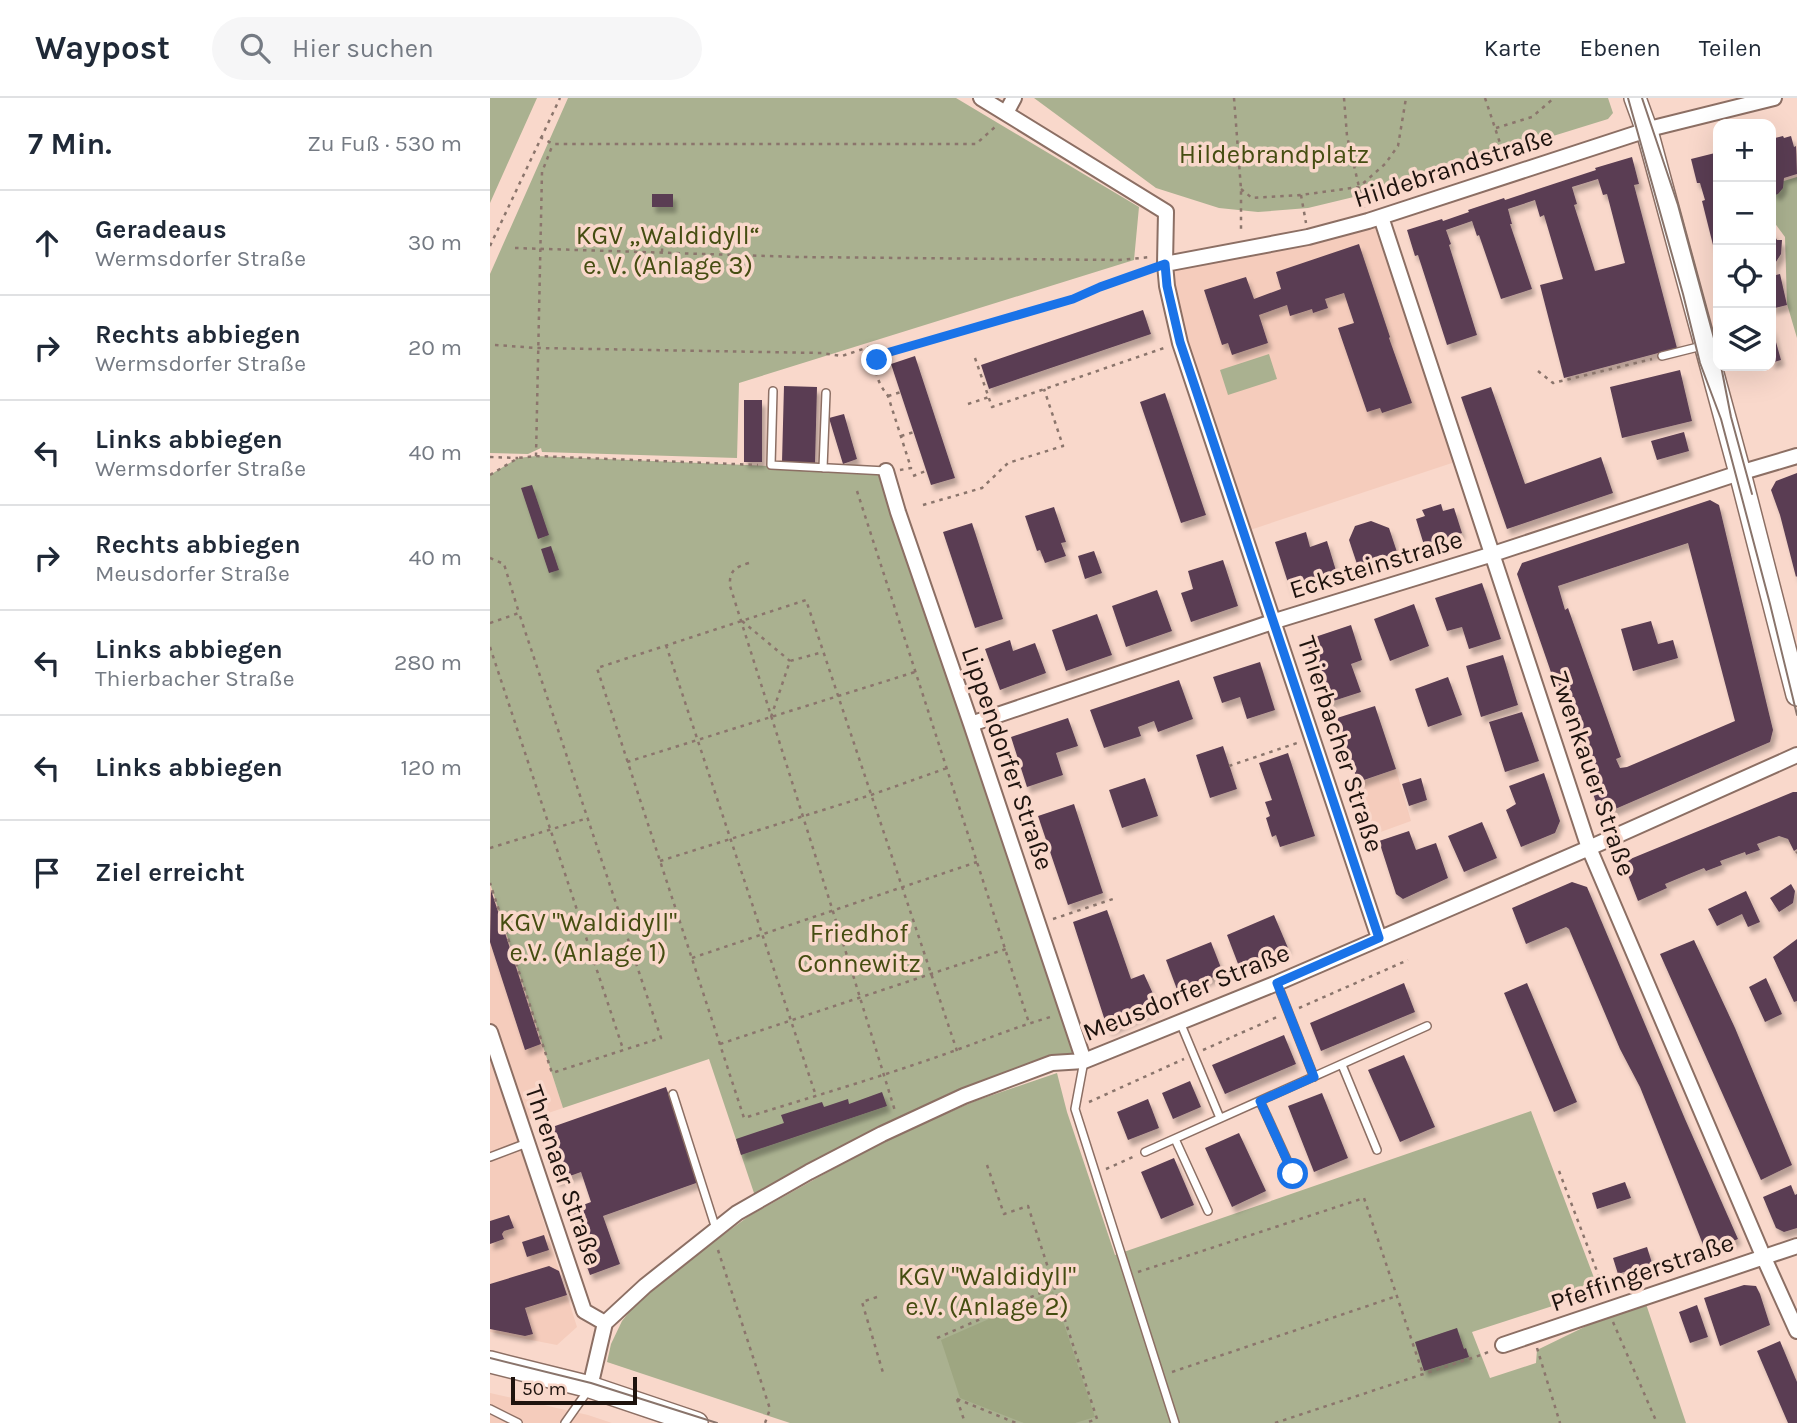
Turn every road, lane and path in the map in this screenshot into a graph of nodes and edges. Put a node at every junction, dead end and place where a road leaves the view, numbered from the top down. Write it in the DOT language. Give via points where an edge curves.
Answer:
graph roads {
  1 [pos="560,98"];
  2 [pos="981,98"];
  3 [pos="1014,98"];
  4 [pos="1234,98"];
  5 [pos="1343,98"];
  6 [pos="1406,98"];
  7 [pos="1485,98"];
  8 [pos="1554,98"];
  9 [pos="1635,98"];
  10 [pos="1774,98"];
  11 [pos="1006,113"];
  12 [pos="1495,128"];
  13 [pos="1647,131"];
  14 [pos="540,137"];
  15 [pos="553,144"];
  16 [pos="1511,175"];
  17 [pos="1359,187"];
  18 [pos="1241,189"];
  19 [pos="1301,195"];
  20 [pos="663,218"];
  21 [pos="1375,219"];
  22 [pos="1308,237"];
  23 [pos="490,246"];
  24 [pos="515,248"];
  25 [pos="541,249"];
  26 [pos="1241,250"];
  27 [pos="662,252"];
  28 [pos="1165,260"];
  29 [pos="1180,342"];
  30 [pos="495,345"];
  31 [pos="1706,345"];
  32 [pos="537,348"];
  33 [pos="1662,356"];
  34 [pos="975,358"];
  35 [pos="876,369"];
  36 [pos="1538,371"];
  37 [pos="1044,388"];
  38 [pos="774,391"];
  39 [pos="901,392"];
  40 [pos="826,393"];
  41 [pos="888,396"];
  42 [pos="989,397"];
  43 [pos="968,404"];
  44 [pos="914,432"];
  45 [pos="901,436"];
  46 [pos="536,456"];
  47 [pos="1797,456"];
  48 [pos="490,457"];
  49 [pos="518,458"];
  50 [pos="771,465"];
  51 [pos="823,468"];
  52 [pos="911,468"];
  53 [pos="886,471"];
  54 [pos="926,471"];
  55 [pos="1740,473"];
  56 [pos="490,475"];
  57 [pos="913,476"];
  58 [pos="857,491"];
  59 [pos="923,505"];
  60 [pos="1493,554"];
  61 [pos="490,558"];
  62 [pos="749,563"];
  63 [pos="519,613"];
  64 [pos="742,621"];
  65 [pos="1275,621"];
  66 [pos="490,623"];
  67 [pos="666,645"];
  68 [pos="490,647"];
  69 [pos="823,652"];
  70 [pos="790,661"];
  71 [pos="915,672"];
  72 [pos="1797,695"];
  73 [pos="838,696"];
  74 [pos="771,717"];
  75 [pos="971,724"];
  76 [pos="1313,737"];
  77 [pos="698,740"];
  78 [pos="1797,755"];
  79 [pos="627,762"];
  80 [pos="1229,766"];
  81 [pos="947,768"];
  82 [pos="871,794"];
  83 [pos="803,816"];
  84 [pos="588,818"];
  85 [pos="551,829"];
  86 [pos="730,839"];
  87 [pos="490,848"];
  88 [pos="1589,848"];
  89 [pos="660,861"];
  90 [pos="977,862"];
  91 [pos="490,883"];
  92 [pos="902,887"];
  93 [pos="1116,898"];
  94 [pos="833,911"];
  95 [pos="1038,924"];
  96 [pos="762,934"];
  97 [pos="1379,938"];
  98 [pos="1006,949"];
  99 [pos="692,958"];
  100 [pos="1408,960"];
  101 [pos="931,974"];
  102 [pos="1277,983"];
  103 [pos="860,998"];
  104 [pos="1289,1012"];
  105 [pos="1067,1013"];
  106 [pos="791,1021"];
  107 [pos="1180,1022"];
  108 [pos="1029,1023"];
  109 [pos="1427,1026"];
  110 [pos="490,1032"];
  111 [pos="720,1044"];
  112 [pos="624,1050"];
  113 [pos="957,1051"];
  114 [pos="1193,1055"];
  115 [pos="1084,1061"];
  116 [pos="1342,1065"];
  117 [pos="884,1076"];
  118 [pos="1314,1077"];
  119 [pos="673,1094"];
  120 [pos="816,1096"];
  121 [pos="1260,1101"];
  122 [pos="893,1104"];
  123 [pos="1074,1109"];
  124 [pos="1220,1118"];
  125 [pos="1175,1139"];
  126 [pos="527,1143"];
  127 [pos="1377,1150"];
  128 [pos="1145,1152"];
  129 [pos="490,1157"];
  130 [pos="987,1165"];
  131 [pos="1559,1171"];
  132 [pos="1096,1173"];
  133 [pos="1293,1174"];
  134 [pos="1208,1211"];
  135 [pos="714,1232"];
  136 [pos="1797,1247"];
  137 [pos="1764,1258"];
  138 [pos="1128,1275"];
  139 [pos="1054,1287"];
  140 [pos="1397,1296"];
  141 [pos="877,1297"];
  142 [pos="1609,1309"];
  143 [pos="605,1323"];
  144 [pos="1797,1331"];
  145 [pos="1534,1335"];
  146 [pos="937,1338"];
  147 [pos="1503,1345"];
  148 [pos="490,1362"];
  149 [pos="1423,1374"];
  150 [pos="884,1376"];
  151 [pos="1161,1376"];
  152 [pos="590,1387"];
  153 [pos="490,1409"];
  154 [pos="1296,1416"];
  155 [pos="517,1423"];
  156 [pos="565,1423"];
  157 [pos="697,1423"];
  158 [pos="765,1423"];
  159 [pos="965,1423"];
  160 [pos="1016,1423"];
  161 [pos="1085,1423"];
  162 [pos="1175,1423"];
  163 [pos="1275,1423"];
  164 [pos="1298,1423"];
  165 [pos="1560,1423"];
  166 [pos="1657,1423"];
  1 -- 14 [label="path"];
  2 -- 11 [label="street"];
  3 -- 11 [label="street"];
  4 -- 18 [label="path"];
  5 -- 17 [label="path"];
  6 -- 17 [label="path" via="1398,146"];
  7 -- 12 [label="path"];
  8 -- 12 [label="path" via="1532,117"];
  9 -- 13 [label="main road"];
  10 -- 13 [label="street, Hildebrandstraße"];
  11 -- 15 [label="path" via="976,144"];
  11 -- 28 [label="street" via="1166,212"];
  12 -- 16 [label="path"];
  13 -- 16 [label="street, Hildebrandstraße"];
  13 -- 31 [label="main road"];
  14 -- 15 [label="path"];
  14 -- 23 [label="path"];
  15 -- 25 [label="path" via="542,172"];
  16 -- 21 [label="street, Hildebrandstraße"];
  17 -- 19 [label="path"];
  17 -- 21 [label="path"];
  18 -- 19 [label="path" via="1252,198"];
  18 -- 26 [label="path"];
  19 -- 22 [label="path"];
  20 -- 27 [label="path"];
  21 -- 22 [label="street, Hildebrandstraße"];
  21 -- 60 [label="street, Zwenkauer Straße"];
  22 -- 26 [label="street, Hildebrandstraße"];
  24 -- 25 [label="path"];
  25 -- 27 [label="path"];
  25 -- 32 [label="path"];
  26 -- 28 [label="street, Hildebrandstraße"];
  27 -- 28 [label="path"];
  28 -- 29 [label="street, Thierbacher Straße"];
  28 -- 35 [label="path" via="1073,299 883,354"];
  29 -- 37 [label="path"];
  29 -- 65 [label="street, Thierbacher Straße"];
  30 -- 32 [label="path"];
  31 -- 33 [label="lane"];
  31 -- 55 [label="main road"];
  32 -- 35 [label="path" via="842,356 869,347"];
  32 -- 46 [label="path"];
  33 -- 36 [label="path" via="1553,383"];
  34 -- 42 [label="path"];
  35 -- 41 [label="path"];
  37 -- 42 [label="path" via="992,407"];
  37 -- 59 [label="path" via="1063,446 1008,463 982,488"];
  38 -- 50 [label="lane"];
  39 -- 41 [label="path"];
  40 -- 51 [label="lane"];
  41 -- 45 [label="path"];
  42 -- 43 [label="path"];
  44 -- 45 [label="path"];
  45 -- 52 [label="path"];
  46 -- 49 [label="path"];
  46 -- 50 [label="path"];
  47 -- 55 [label="street, Ecksteinstraße"];
  48 -- 49 [label="path"];
  49 -- 56 [label="path"];
  50 -- 51 [label="lane"];
  51 -- 53 [label="lane"];
  53 -- 75 [label="street, Lippendorfer Straße"];
  54 -- 57 [label="path"];
  55 -- 60 [label="street, Ecksteinstraße"];
  55 -- 72 [label="main road"];
  58 -- 71 [label="path"];
  60 -- 65 [label="street, Ecksteinstraße"];
  60 -- 88 [label="street, Zwenkauer Straße"];
  61 -- 63 [label="path" via="504,564"];
  62 -- 64 [label="path" via="737,567 729,578"];
  63 -- 66 [label="path"];
  63 -- 84 [label="path"];
  64 -- 67 [label="path"];
  64 -- 69 [label="path" via="806,600"];
  64 -- 70 [label="path"];
  64 -- 74 [label="path"];
  65 -- 75 [label="street, Ecksteinstraße"];
  65 -- 76 [label="street, Thierbacher Straße"];
  67 -- 77 [label="path"];
  67 -- 79 [label="path" via="597,668"];
  68 -- 85 [label="path"];
  69 -- 70 [label="path"];
  69 -- 73 [label="path"];
  70 -- 74 [label="path"];
  71 -- 73 [label="path"];
  71 -- 81 [label="path"];
  73 -- 74 [label="path"];
  73 -- 82 [label="path"];
  74 -- 77 [label="path"];
  74 -- 83 [label="path"];
  75 -- 95 [label="street, Lippendorfer Straße"];
  76 -- 80 [label="path"];
  76 -- 97 [label="street, Thierbacher Straße"];
  77 -- 79 [label="path"];
  77 -- 86 [label="path"];
  78 -- 88 [label="street, Meusdorfer Straße"];
  79 -- 89 [label="path"];
  81 -- 82 [label="path"];
  81 -- 90 [label="path"];
  82 -- 83 [label="path"];
  82 -- 92 [label="path"];
  83 -- 86 [label="path"];
  83 -- 94 [label="path"];
  84 -- 85 [label="path"];
  84 -- 112 [label="path" via="661,1038"];
  85 -- 87 [label="path"];
  85 -- 112 [label="path"];
  86 -- 89 [label="path"];
  86 -- 96 [label="path"];
  88 -- 97 [label="street, Meusdorfer Straße"];
  88 -- 137 [label="street, Zwenkauer Straße"];
  89 -- 99 [label="path"];
  90 -- 92 [label="path"];
  90 -- 98 [label="path"];
  91 -- 112 [label="path" via="552,1073"];
  92 -- 94 [label="path"];
  92 -- 101 [label="path"];
  93 -- 95 [label="path"];
  94 -- 96 [label="path"];
  94 -- 103 [label="path"];
  95 -- 105 [label="street, Lippendorfer Straße"];
  96 -- 99 [label="path"];
  96 -- 106 [label="path"];
  97 -- 102 [label="street, Meusdorfer Straße"];
  98 -- 101 [label="path"];
  98 -- 108 [label="path"];
  99 -- 111 [label="path"];
  100 -- 104 [label="path"];
  101 -- 103 [label="path"];
  101 -- 113 [label="path"];
  102 -- 104 [label="lane"];
  102 -- 107 [label="street, Meusdorfer Straße"];
  103 -- 106 [label="path"];
  103 -- 117 [label="path"];
  104 -- 114 [label="path"];
  104 -- 118 [label="lane"];
  105 -- 108 [label="path"];
  105 -- 115 [label="street, Lippendorfer Straße"];
  106 -- 111 [label="path"];
  106 -- 120 [label="path"];
  107 -- 114 [label="lane"];
  107 -- 115 [label="street, Meusdorfer Straße"];
  108 -- 113 [label="path"];
  109 -- 116 [label="lane"];
  110 -- 126 [label="street, Threnaer Straße"];
  111 -- 120 [label="path" via="744,1118"];
  113 -- 117 [label="path"];
  114 -- 123 [label="path"];
  114 -- 124 [label="lane"];
  115 -- 123 [label="lane"];
  115 -- 135 [label="street, Meusdorfer Straße" via="1052,1063 933,1110 799,1178 737,1213"];
  116 -- 118 [label="lane"];
  116 -- 127 [label="lane"];
  117 -- 120 [label="path"];
  117 -- 122 [label="path"];
  118 -- 121 [label="lane"];
  119 -- 135 [label="lane"];
  121 -- 124 [label="lane"];
  121 -- 133 [label="lane"];
  123 -- 132 [label="lane"];
  124 -- 125 [label="lane"];
  125 -- 128 [label="lane"];
  125 -- 134 [label="lane"];
  126 -- 129 [label="lane"];
  126 -- 143 [label="street, Threnaer Straße" via="584,1311"];
  128 -- 132 [label="path"];
  130 -- 139 [label="path" via="1003,1214 1028,1206"];
  131 -- 142 [label="path"];
  132 -- 138 [label="lane"];
  135 -- 143 [label="street, Meusdorfer Straße"];
  135 -- 158 [label="path" via="770,1409"];
  136 -- 137 [label="street, Pfeffingerstraße"];
  137 -- 142 [label="street, Pfeffingerstraße"];
  137 -- 144 [label="street, Zwenkauer Straße"];
  138 -- 140 [label="path" via="1364,1198"];
  138 -- 151 [label="lane"];
  139 -- 146 [label="path"];
  139 -- 161 [label="path" via="1097,1419"];
  140 -- 149 [label="path"];
  140 -- 151 [label="path"];
  141 -- 150 [label="path" via="862,1302"];
  142 -- 145 [label="street, Pfeffingerstraße"];
  142 -- 166 [label="path"];
  143 -- 152 [label="street"];
  145 -- 147 [label="street, Pfeffingerstraße"];
  145 -- 165 [label="path"];
  147 -- 149 [label="path"];
  148 -- 152 [label="main road"];
  149 -- 154 [label="path"];
  151 -- 162 [label="lane"];
  152 -- 156 [label="lane"];
  152 -- 157 [label="main road"];
  153 -- 155 [label="lane"];
  154 -- 163 [label="path"];
  154 -- 164 [label="path"];
  159 -- 160 [label="path" via="957,1399"];
}
